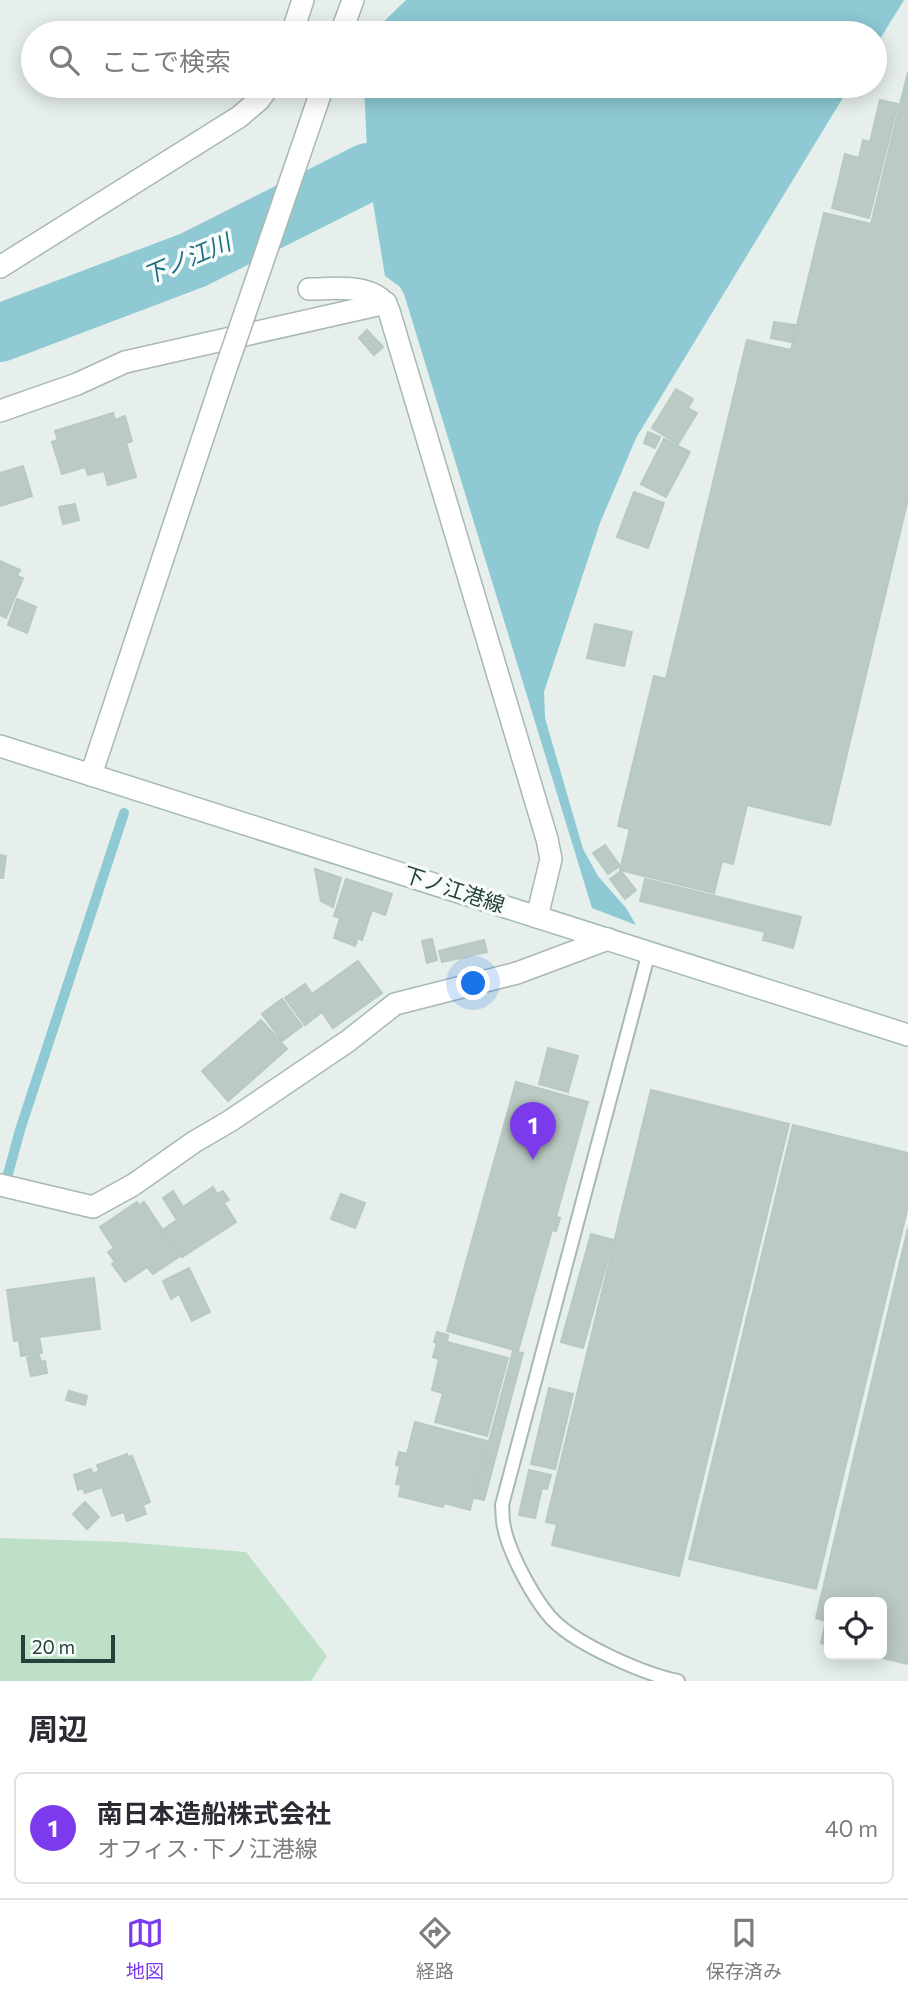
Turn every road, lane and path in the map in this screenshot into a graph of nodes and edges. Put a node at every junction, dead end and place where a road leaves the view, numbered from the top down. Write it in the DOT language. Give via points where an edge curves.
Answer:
graph roads {
  1 [pos="303,0"];
  2 [pos="353,0"];
  3 [pos="296,21"];
  4 [pos="345,21"];
  5 [pos="260,98"];
  6 [pos="319,98"];
  7 [pos="0,267"];
  8 [pos="309,289"];
  9 [pos="386,303"];
  10 [pos="0,411"];
  11 [pos="0,746"];
  12 [pos="91,775"];
  13 [pos="537,917"];
  14 [pos="608,939"];
  15 [pos="649,953"];
  16 [pos="908,1035"];
  17 [pos="0,1185"];
  18 [pos="678,1681"];
  1 -- 3 [label="street"];
  2 -- 4 [label="street"];
  5 -- 7 [label="street" via="239,117"];
  6 -- 12 [label="street, bridge"];
  8 -- 9 [label="street" via="350,289 378,296"];
  9 -- 10 [label="street" via="125,362"];
  9 -- 13 [label="street" via="547,839 551,859"];
  11 -- 12 [label="street, 下ノ江港線"];
  12 -- 13 [label="street, 下ノ江港線"];
  13 -- 14 [label="street, 下ノ江港線"];
  14 -- 15 [label="street, 下ノ江港線"];
  14 -- 17 [label="street" via="517,973 395,1003 348,1041 230,1121 93,1207"];
  15 -- 16 [label="street, 下ノ江港線"];
  15 -- 18 [label="lane" via="502,1505 504,1527 524,1577 552,1620 619,1660"];
}
